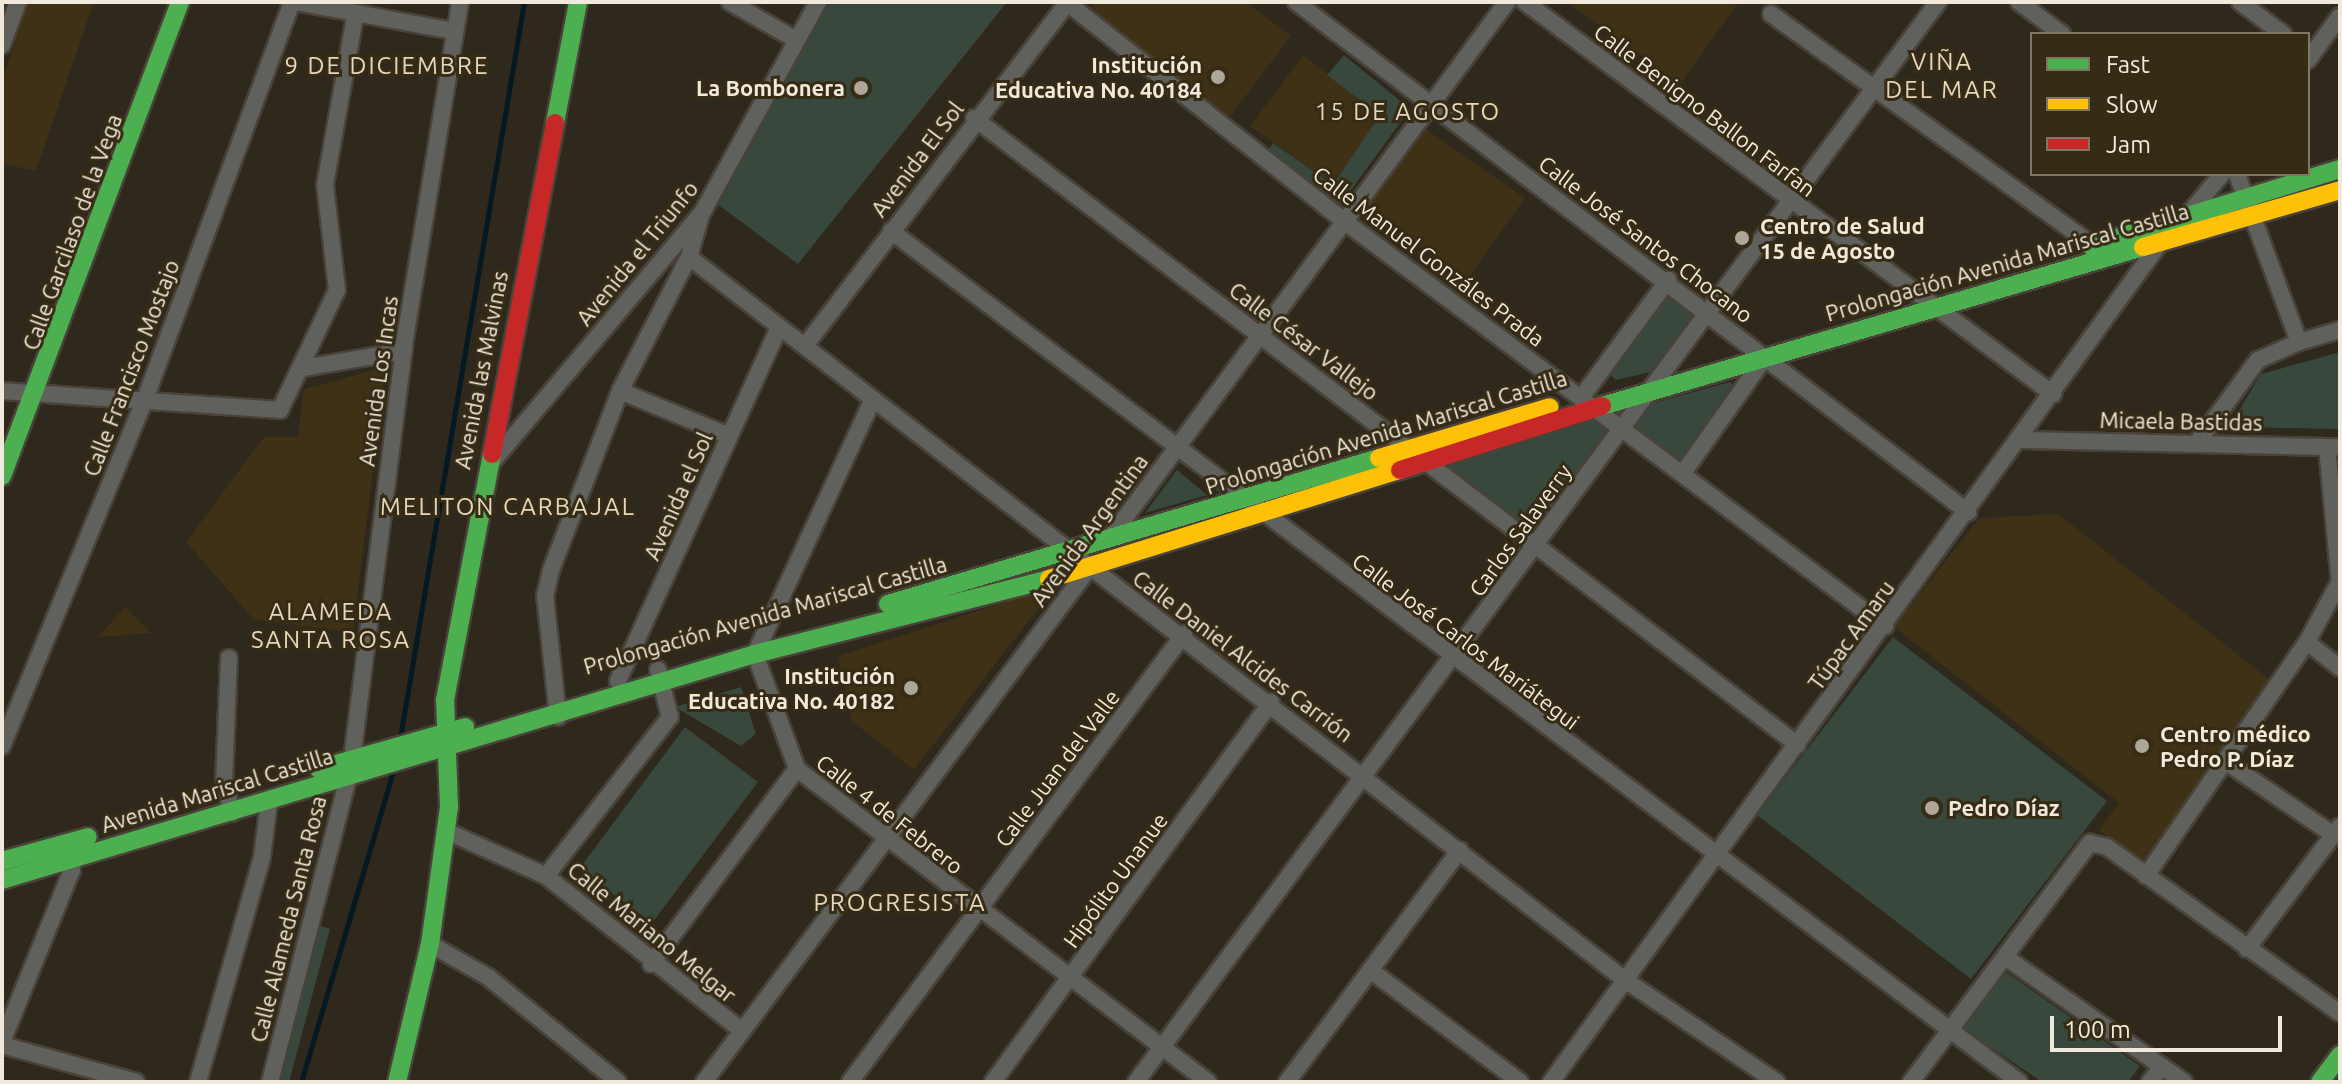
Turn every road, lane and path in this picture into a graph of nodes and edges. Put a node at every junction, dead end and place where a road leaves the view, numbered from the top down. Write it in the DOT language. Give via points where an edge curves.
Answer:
graph roads {
  1 [pos="18,2"];
  2 [pos="180,2"];
  3 [pos="294,2"];
  4 [pos="460,2"];
  5 [pos="578,2"];
  6 [pos="730,2"];
  7 [pos="818,2"];
  8 [pos="1067,2"];
  9 [pos="1296,2"];
  10 [pos="1507,2"];
  11 [pos="1525,2"];
  12 [pos="1938,2"];
  13 [pos="2019,2"];
  14 [pos="2240,2"];
  15 [pos="337,7"];
  16 [pos="1771,14"];
  17 [pos="355,16"];
  18 [pos="2340,16"];
  19 [pos="454,31"];
  20 [pos="2059,32"];
  21 [pos="2280,32"];
  22 [pos="796,40"];
  23 [pos="2,45"];
  24 [pos="2310,55"];
  25 [pos="1875,88"];
  26 [pos="1430,105"];
  27 [pos="974,118"];
  28 [pos="2340,169"];
  29 [pos="2220,176"];
  30 [pos="2238,176"];
  31 [pos="2340,190"];
  32 [pos="1792,203"];
  33 [pos="2249,207"];
  34 [pos="702,213"];
  35 [pos="2187,216"];
  36 [pos="1344,221"];
  37 [pos="891,231"];
  38 [pos="2160,243"];
  39 [pos="2100,252"];
  40 [pos="689,257"];
  41 [pos="1668,280"];
  42 [pos="1925,304"];
  43 [pos="1708,314"];
  44 [pos="779,328"];
  45 [pos="2340,330"];
  46 [pos="1260,335"];
  47 [pos="2299,342"];
  48 [pos="805,346"];
  49 [pos="404,351"];
  50 [pos="1758,352"];
  51 [pos="303,368"];
  52 [pos="1666,372"];
  53 [pos="1651,390"];
  54 [pos="2,391"];
  55 [pos="620,391"];
  56 [pos="38,394"];
  57 [pos="2053,394"];
  58 [pos="873,399"];
  59 [pos="144,402"];
  60 [pos="1589,402"];
  61 [pos="1622,428"];
  62 [pos="729,436"];
  63 [pos="2021,440"];
  64 [pos="2196,444"];
  65 [pos="2334,447"];
  66 [pos="1409,449"];
  67 [pos="1175,450"];
  68 [pos="1430,464"];
  69 [pos="486,470"];
  70 [pos="1683,473"];
  71 [pos="2,476"];
  72 [pos="1242,501"];
  73 [pos="1968,512"];
  74 [pos="1258,513"];
  75 [pos="1108,540"];
  76 [pos="1538,544"];
  77 [pos="1065,553"];
  78 [pos="1088,569"];
  79 [pos="2339,585"];
  80 [pos="1885,626"];
  81 [pos="1184,634"];
  82 [pos="2307,642"];
  83 [pos="758,647"];
  84 [pos="229,658"];
  85 [pos="1452,658"];
  86 [pos="2340,668"];
  87 [pos="660,677"];
  88 [pos="618,681"];
  89 [pos="1271,702"];
  90 [pos="556,710"];
  91 [pos="446,741"];
  92 [pos="1798,745"];
  93 [pos="2,746"];
  94 [pos="390,756"];
  95 [pos="2226,762"];
  96 [pos="350,767"];
  97 [pos="797,769"];
  98 [pos="1366,777"];
  99 [pos="269,802"];
  100 [pos="229,805"];
  101 [pos="2337,830"];
  102 [pos="446,831"];
  103 [pos="885,840"];
  104 [pos="71,850"];
  105 [pos="1460,850"];
  106 [pos="1718,854"];
  107 [pos="2,861"];
  108 [pos="546,876"];
  109 [pos="2146,876"];
  110 [pos="2,880"];
  111 [pos="978,911"];
  112 [pos="430,944"];
  113 [pos="2247,949"];
  114 [pos="2005,957"];
  115 [pos="651,964"];
  116 [pos="1370,970"];
  117 [pos="1069,980"];
  118 [pos="1625,980"];
  119 [pos="2340,1013"];
  120 [pos="742,1031"];
  121 [pos="1948,1032"];
  122 [pos="2,1044"];
  123 [pos="1162,1048"];
  124 [pos="2340,1055"];
  125 [pos="2162,1066"];
  126 [pos="136,1082"];
  127 [pos="198,1082"];
  128 [pos="270,1082"];
  129 [pos="397,1082"];
  130 [pos="618,1082"];
  131 [pos="704,1082"];
  132 [pos="850,1082"];
  133 [pos="993,1082"];
  134 [pos="1136,1082"];
  135 [pos="1208,1082"];
  136 [pos="1287,1082"];
  137 [pos="1520,1082"];
  138 [pos="1551,1082"];
  139 [pos="1777,1082"];
  140 [pos="1911,1082"];
  141 [pos="2019,1082"];
  142 [pos="2150,1082"];
  143 [pos="2184,1082"];
  144 [pos="2320,1082"];
  1 -- 23 [label="street"];
  2 -- 56 [label="main road, Calle Garcilaso de la Vega"];
  3 -- 15 [label="street"];
  3 -- 59 [label="street, Calle Francisco Mostajo"];
  4 -- 19 [label="street, Avenida Los Incas"];
  5 -- 69 [label="main road, Avenida las Malvinas"];
  6 -- 22 [label="street"];
  7 -- 22 [label="street, Avenida el Triunfo"];
  8 -- 27 [label="street, Avenida El Sol"];
  8 -- 36 [label="street, Calle Manuel Gonzáles Prada"];
  9 -- 26 [label="street, Calle José Santos Chocano"];
  10 -- 26 [label="street, Avenida Argentina"];
  11 -- 32 [label="street, Calle Benigno Ballon Farfan"];
  12 -- 25 [label="street, Carlos Salaverry"];
  13 -- 20 [label="street"];
  14 -- 21 [label="street"];
  15 -- 17 [label="street"];
  16 -- 25 [label="street"];
  17 -- 19 [label="street"];
  17 -- 51 [label="street" via="325,185 337,290"];
  18 -- 24 [label="street"];
  19 -- 49 [label="street, Avenida Los Incas"];
  22 -- 34 [label="street, Avenida el Triunfo"];
  25 -- 32 [label="street, Carlos Salaverry"];
  25 -- 39 [label="street"];
  26 -- 36 [label="street, Avenida Argentina"];
  26 -- 41 [label="street, Calle José Santos Chocano"];
  27 -- 37 [label="street, Avenida El Sol"];
  27 -- 46 [label="street, Calle César Vallejo"];
  28 -- 33 [label="main road, Prolongación Avenida Mariscal Castilla"];
  29 -- 35 [label="street, Túpac Amaru"];
  30 -- 33 [label="street"];
  31 -- 33 [label="main road, Prolongación Avenida Mariscal Castilla"];
  32 -- 42 [label="street, Calle Benigno Ballon Farfan"];
  32 -- 43 [label="street, Carlos Salaverry"];
  33 -- 35 [label="main road, Prolongación Avenida Mariscal Castilla"];
  33 -- 38 [label="main road, Prolongación Avenida Mariscal Castilla"];
  33 -- 47 [label="street"];
  34 -- 40 [label="street"];
  34 -- 69 [label="street, Avenida el Triunfo"];
  35 -- 38 [label="street, Túpac Amaru"];
  35 -- 39 [label="main road, Prolongación Avenida Mariscal Castilla"];
  36 -- 46 [label="street, Avenida Argentina"];
  36 -- 60 [label="street, Calle Manuel Gonzáles Prada"];
  37 -- 48 [label="street, Avenida El Sol"];
  37 -- 67 [label="street, Calle José Carlos Mariátegui"];
  38 -- 39 [label="main road, Prolongación Avenida Mariscal Castilla"];
  38 -- 57 [label="street, Túpac Amaru"];
  39 -- 42 [label="main road, Prolongación Avenida Mariscal Castilla"];
  40 -- 44 [label="street, Calle Daniel Alcides Carrión"];
  40 -- 55 [label="street"];
  41 -- 43 [label="street, Calle José Santos Chocano"];
  41 -- 60 [label="street"];
  42 -- 50 [label="main road, Prolongación Avenida Mariscal Castilla"];
  42 -- 57 [label="street, Calle Benigno Ballon Farfan"];
  43 -- 50 [label="street, Calle José Santos Chocano"];
  43 -- 52 [label="street, Carlos Salaverry"];
  44 -- 48 [label="street, Calle Daniel Alcides Carrión"];
  44 -- 62 [label="street, Avenida el Sol"];
  45 -- 47 [label="street"];
  46 -- 66 [label="street, Calle César Vallejo"];
  46 -- 67 [label="street, Avenida Argentina"];
  47 -- 64 [label="street" via="2258,360"];
  48 -- 58 [label="street, Calle Daniel Alcides Carrión"];
  49 -- 51 [label="street"];
  49 -- 96 [label="street, Avenida Los Incas"];
  50 -- 52 [label="main road, Prolongación Avenida Mariscal Castilla"];
  50 -- 53 [label="main road, Prolongación Avenida Mariscal Castilla"];
  50 -- 70 [label="street"];
  50 -- 73 [label="street, Calle José Santos Chocano"];
  51 -- 59 [label="street" via="280,410"];
  52 -- 53 [label="street, Carlos Salaverry"];
  52 -- 60 [label="main road, Prolongación Avenida Mariscal Castilla"];
  53 -- 60 [label="main road, Prolongación Avenida Mariscal Castilla"];
  53 -- 61 [label="street, Carlos Salaverry"];
  54 -- 56 [label="street"];
  55 -- 62 [label="street"];
  55 -- 90 [label="street" via="545,596"];
  56 -- 59 [label="street"];
  56 -- 71 [label="main road, Calle Garcilaso de la Vega"];
  57 -- 63 [label="street, Túpac Amaru"];
  58 -- 77 [label="street, Calle Daniel Alcides Carrión"];
  58 -- 83 [label="street"];
  59 -- 93 [label="street, Calle Francisco Mostajo"];
  60 -- 61 [label="street, Calle Manuel Gonzáles Prada"];
  60 -- 66 [label="main road, Prolongación Avenida Mariscal Castilla"];
  60 -- 68 [label="main road, Prolongación Avenida Mariscal Castilla"];
  61 -- 70 [label="street, Calle Manuel Gonzáles Prada"];
  61 -- 76 [label="street, Carlos Salaverry"];
  62 -- 88 [label="street, Avenida el Sol"];
  63 -- 64 [label="street, Micaela Bastidas"];
  63 -- 73 [label="street, Túpac Amaru"];
  64 -- 65 [label="street, Micaela Bastidas"];
  65 -- 79 [label="street"];
  66 -- 68 [label="street, Calle César Vallejo"];
  66 -- 72 [label="main road, Prolongación Avenida Mariscal Castilla"];
  67 -- 72 [label="street, Calle José Carlos Mariátegui"];
  67 -- 75 [label="street, Avenida Argentina"];
  68 -- 74 [label="main road, Prolongación Avenida Mariscal Castilla"];
  68 -- 76 [label="street, Calle César Vallejo"];
  69 -- 91 [label="main road, Avenida las Malvinas"];
  70 -- 80 [label="street, Calle Manuel Gonzáles Prada"];
  72 -- 74 [label="street, Calle José Carlos Mariátegui"];
  72 -- 75 [label="main road, Prolongación Avenida Mariscal Castilla"];
  73 -- 80 [label="street, Túpac Amaru"];
  74 -- 78 [label="main road, Prolongación Avenida Mariscal Castilla"];
  74 -- 85 [label="street, Calle José Carlos Mariátegui"];
  75 -- 77 [label="main road, Prolongación Avenida Mariscal Castilla"];
  75 -- 78 [label="street, Avenida Argentina"];
  76 -- 85 [label="street, Carlos Salaverry"];
  76 -- 92 [label="street, Calle César Vallejo"];
  77 -- 78 [label="street, Calle Daniel Alcides Carrión"];
  77 -- 83 [label="main road, Prolongación Avenida Mariscal Castilla"];
  78 -- 81 [label="street, Calle Daniel Alcides Carrión"];
  78 -- 83 [label="main road, Prolongación Avenida Mariscal Castilla"];
  78 -- 103 [label="street, Avenida Argentina"];
  79 -- 82 [label="street"];
  80 -- 92 [label="street, Túpac Amaru"];
  81 -- 89 [label="street, Calle Daniel Alcides Carrión"];
  81 -- 111 [label="street, Calle Juan del Valle"];
  82 -- 86 [label="street"];
  82 -- 95 [label="street"];
  83 -- 87 [label="main road, Prolongación Avenida Mariscal Castilla"];
  83 -- 97 [label="street, Calle 4 de Febrero"];
  84 -- 100 [label="street"];
  85 -- 98 [label="street, Carlos Salaverry"];
  85 -- 106 [label="street, Calle José Carlos Mariátegui"];
  87 -- 88 [label="main road, Prolongación Avenida Mariscal Castilla"];
  87 -- 90 [label="main road, Prolongación Avenida Mariscal Castilla"];
  87 -- 108 [label="street" via="670,717"];
  88 -- 90 [label="main road, Prolongación Avenida Mariscal Castilla"];
  89 -- 98 [label="street, Calle Daniel Alcides Carrión"];
  89 -- 117 [label="street, Hipólito Unanue"];
  90 -- 91 [label="main road, Prolongación Avenida Mariscal Castilla"];
  91 -- 94 [label="main road, Avenida Mariscal Castilla" via="420,757"];
  91 -- 94 [label="main road, Avenida Mariscal Castilla" via="425,738"];
  91 -- 102 [label="main road, Avenida las Malvinas"];
  92 -- 106 [label="street, Túpac Amaru"];
  94 -- 96 [label="main road, Avenida Mariscal Castilla"];
  95 -- 101 [label="street"];
  95 -- 109 [label="street"];
  96 -- 99 [label="main road, Avenida Mariscal Castilla"];
  96 -- 100 [label="main road, Avenida Mariscal Castilla"];
  96 -- 128 [label="street, Calle Alameda Santa Rosa"];
  97 -- 103 [label="street, Calle 4 de Febrero"];
  97 -- 115 [label="street"];
  98 -- 105 [label="street, Calle Daniel Alcides Carrión"];
  98 -- 123 [label="street, Carlos Salaverry"];
  99 -- 100 [label="main road, Avenida Mariscal Castilla"];
  99 -- 127 [label="street" via="262,857"];
  100 -- 104 [label="main road, Avenida Mariscal Castilla"];
  101 -- 113 [label="street"];
  102 -- 108 [label="street, Calle Mariano Melgar"];
  102 -- 112 [label="main road, Avenida las Malvinas"];
  103 -- 111 [label="street, Calle 4 de Febrero"];
  103 -- 120 [label="street, Avenida Argentina"];
  104 -- 107 [label="main road, Avenida Mariscal Castilla"];
  104 -- 110 [label="main road, Avenida Mariscal Castilla"];
  104 -- 122 [label="street"];
  105 -- 116 [label="street"];
  105 -- 118 [label="street, Calle Daniel Alcides Carrión"];
  106 -- 118 [label="street, Túpac Amaru"];
  106 -- 121 [label="street, Calle José Carlos Mariátegui"];
  108 -- 115 [label="street, Calle Mariano Melgar"];
  109 -- 113 [label="street"];
  109 -- 114 [label="street" via="2090,843"];
  111 -- 117 [label="street, Calle 4 de Febrero"];
  111 -- 132 [label="street, Calle Juan del Valle"];
  112 -- 129 [label="main road, Avenida las Malvinas"];
  112 -- 130 [label="street" via="488,977"];
  113 -- 119 [label="street"];
  114 -- 121 [label="street"];
  114 -- 125 [label="street"];
  115 -- 120 [label="street, Calle Mariano Melgar"];
  116 -- 136 [label="street"];
  116 -- 137 [label="street"];
  117 -- 123 [label="street, Calle 4 de Febrero"];
  117 -- 133 [label="street, Hipólito Unanue"];
  118 -- 138 [label="street, Túpac Amaru"];
  118 -- 139 [label="street, Calle Daniel Alcides Carrión"];
  120 -- 131 [label="street, Avenida Argentina"];
  121 -- 140 [label="street"];
  121 -- 141 [label="street, Calle José Carlos Mariátegui"];
  122 -- 126 [label="street"];
  123 -- 134 [label="street, Carlos Salaverry"];
  123 -- 135 [label="street, Calle 4 de Febrero"];
  124 -- 144 [label="main road"];
  125 -- 142 [label="street"];
  125 -- 143 [label="street"];
}
